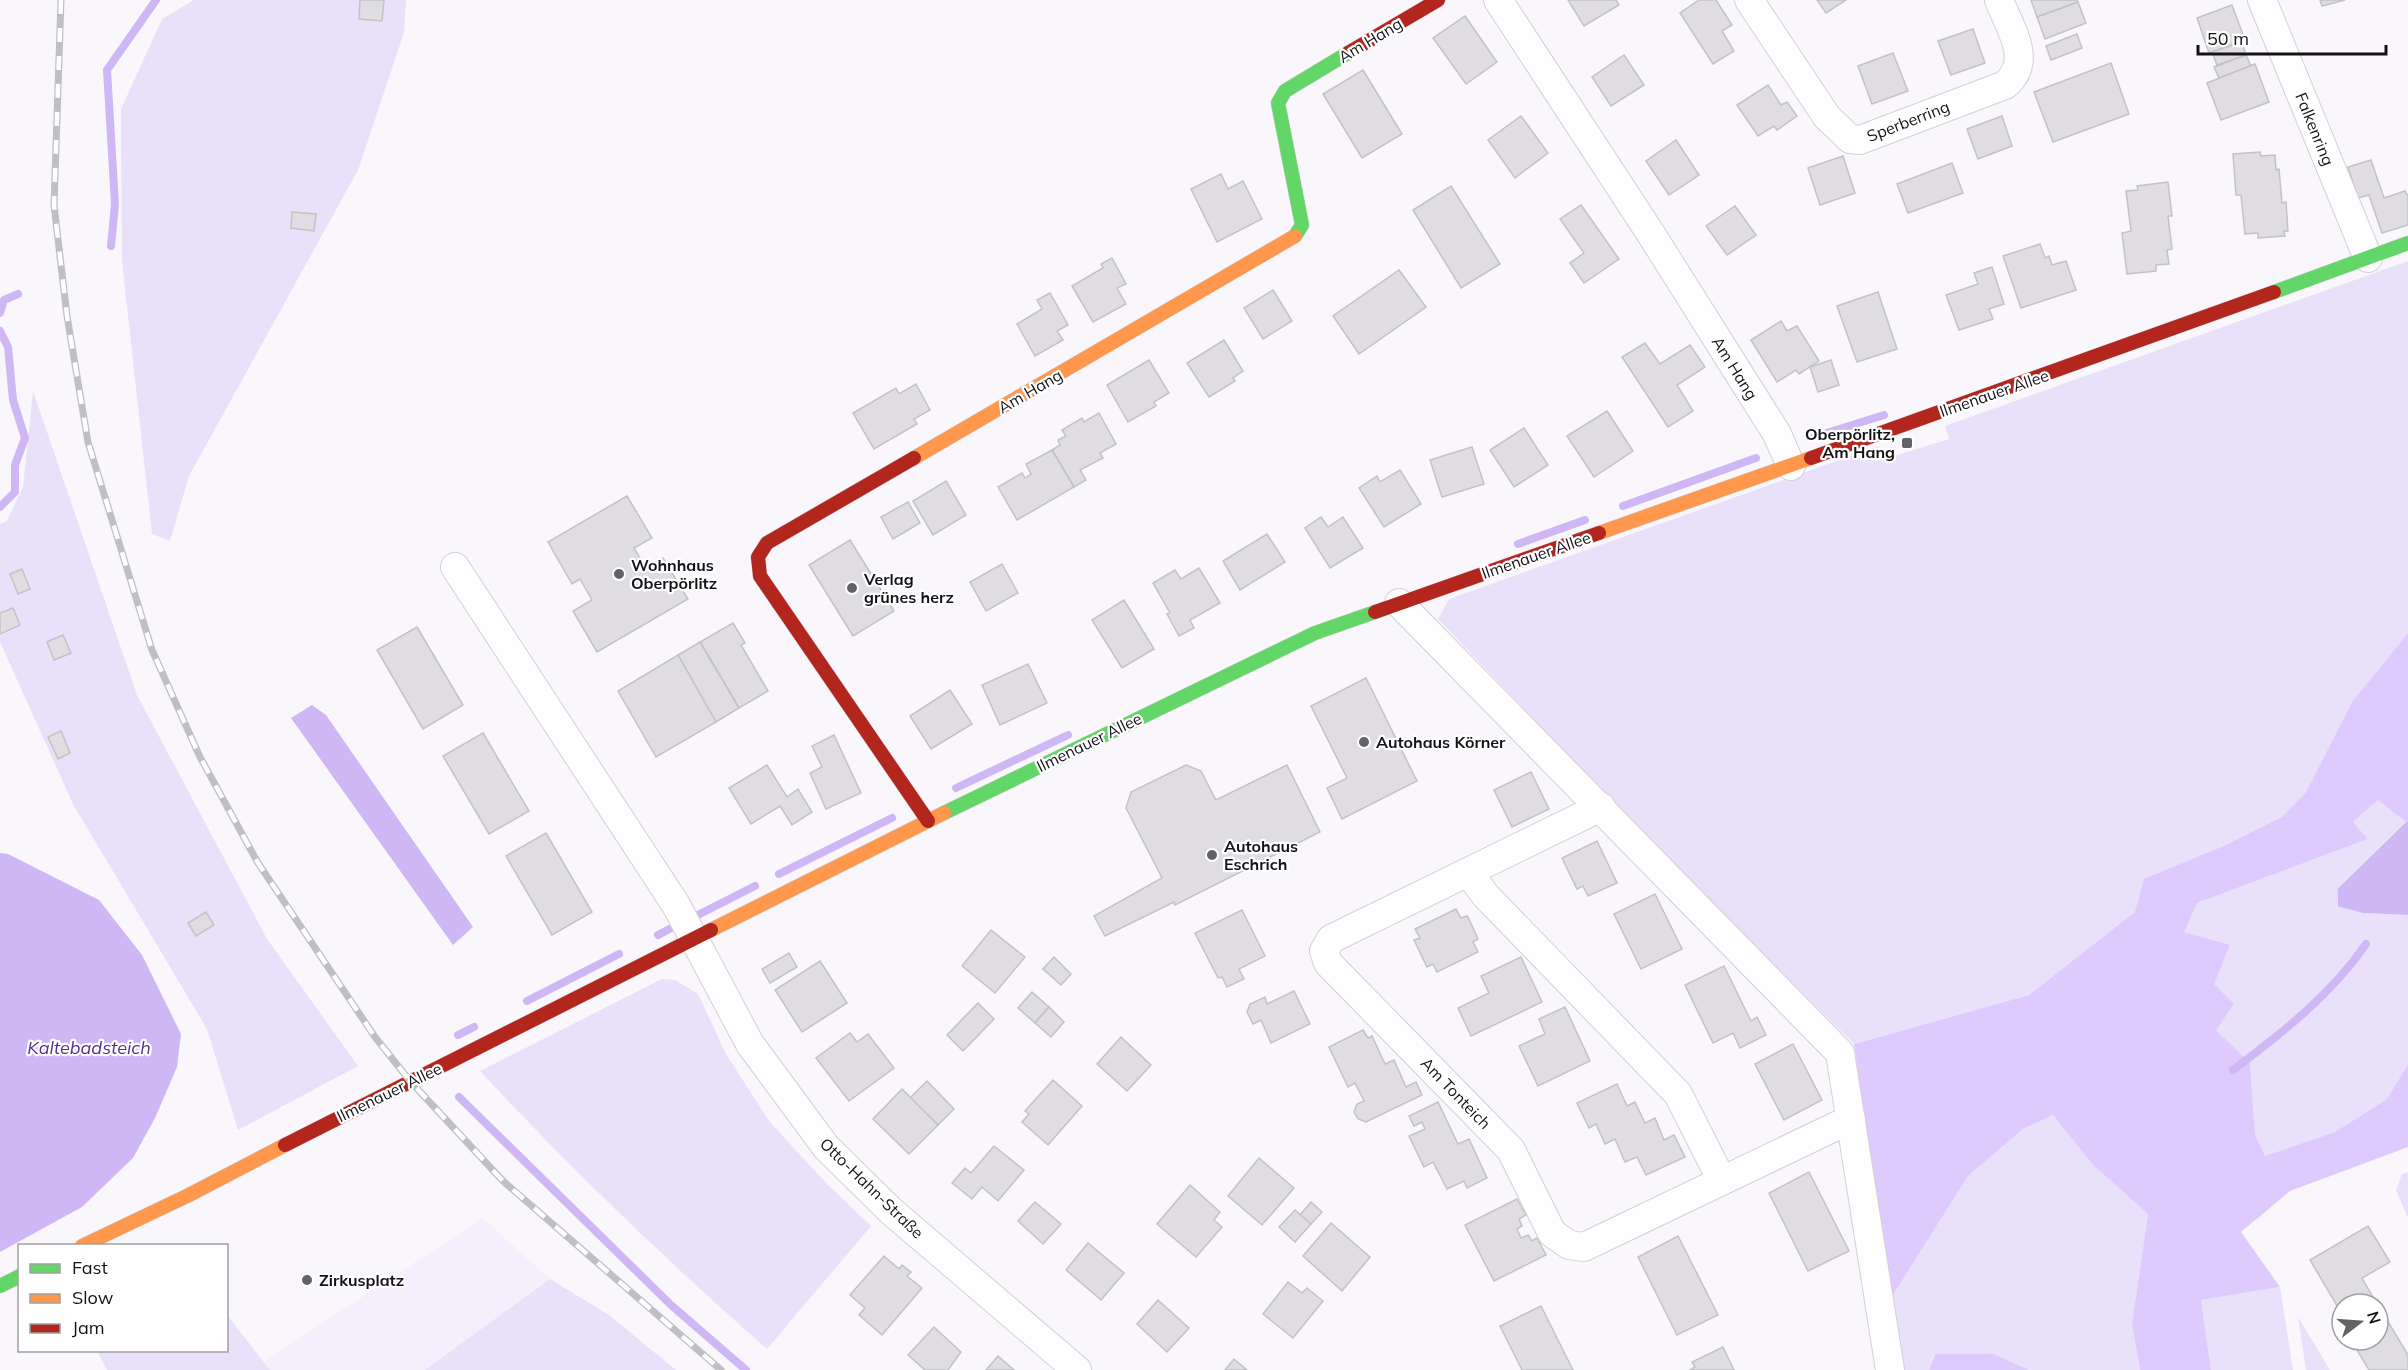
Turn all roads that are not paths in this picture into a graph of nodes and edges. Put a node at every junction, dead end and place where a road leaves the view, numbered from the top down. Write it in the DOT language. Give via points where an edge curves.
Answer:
graph roads {
  1 [pos="1438,0"];
  2 [pos="1498,0"];
  3 [pos="1749,0"];
  4 [pos="1999,0"];
  5 [pos="2262,0"];
  6 [pos="2408,243"];
  7 [pos="2368,258"];
  8 [pos="1791,466"];
  9 [pos="455,567"];
  10 [pos="1399,603"];
  11 [pos="1601,807"];
  12 [pos="928,821"];
  13 [pos="1468,872"];
  14 [pos="694,937"];
  15 [pos="1851,1119"];
  16 [pos="1721,1179"];
  17 [pos="84,1244"];
  18 [pos="18,1277"];
  19 [pos="0,1286"];
  20 [pos="1077,1370"];
  21 [pos="1890,1370"];
  1 -- 12 [label="street, Am Hang" via="1285,91 1278,103 1302,225 1295,237 767,543 758,557 760,576"];
  2 -- 8 [label="street, Am Hang" via="1777,434"];
  3 -- 4 [label="street, Sperberring" via="1827,117 1850,139 1860,140 2005,85 2013,78 2020,54"];
  5 -- 7 [label="street, Falkenring"];
  6 -- 7 [label="street, Ilmenauer Allee"];
  7 -- 8 [label="street, Ilmenauer Allee"];
  8 -- 10 [label="street, Ilmenauer Allee"];
  9 -- 14 [label="street"];
  10 -- 11 [label="street"];
  10 -- 12 [label="street, Ilmenauer Allee" via="1285,646"];
  11 -- 13 [label="street, Am Tonteich"];
  11 -- 15 [label="street" via="1839,1053"];
  12 -- 14 [label="street, Ilmenauer Allee"];
  13 -- 16 [label="street" via="1486,896 1678,1094"];
  13 -- 16 [label="street, Am Tonteich" via="1331,939 1324,951 1328,963 1511,1150 1552,1233 1569,1245 1584,1247"];
  14 -- 17 [label="street, Ilmenauer Allee" via="187,1196"];
  14 -- 20 [label="street, Otto-Hahn-Straße" via="750,1044 826,1147 891,1211"];
  15 -- 16 [label="street, Am Tonteich"];
  15 -- 21 [label="street"];
  18 -- 19 [label="street"];
}
